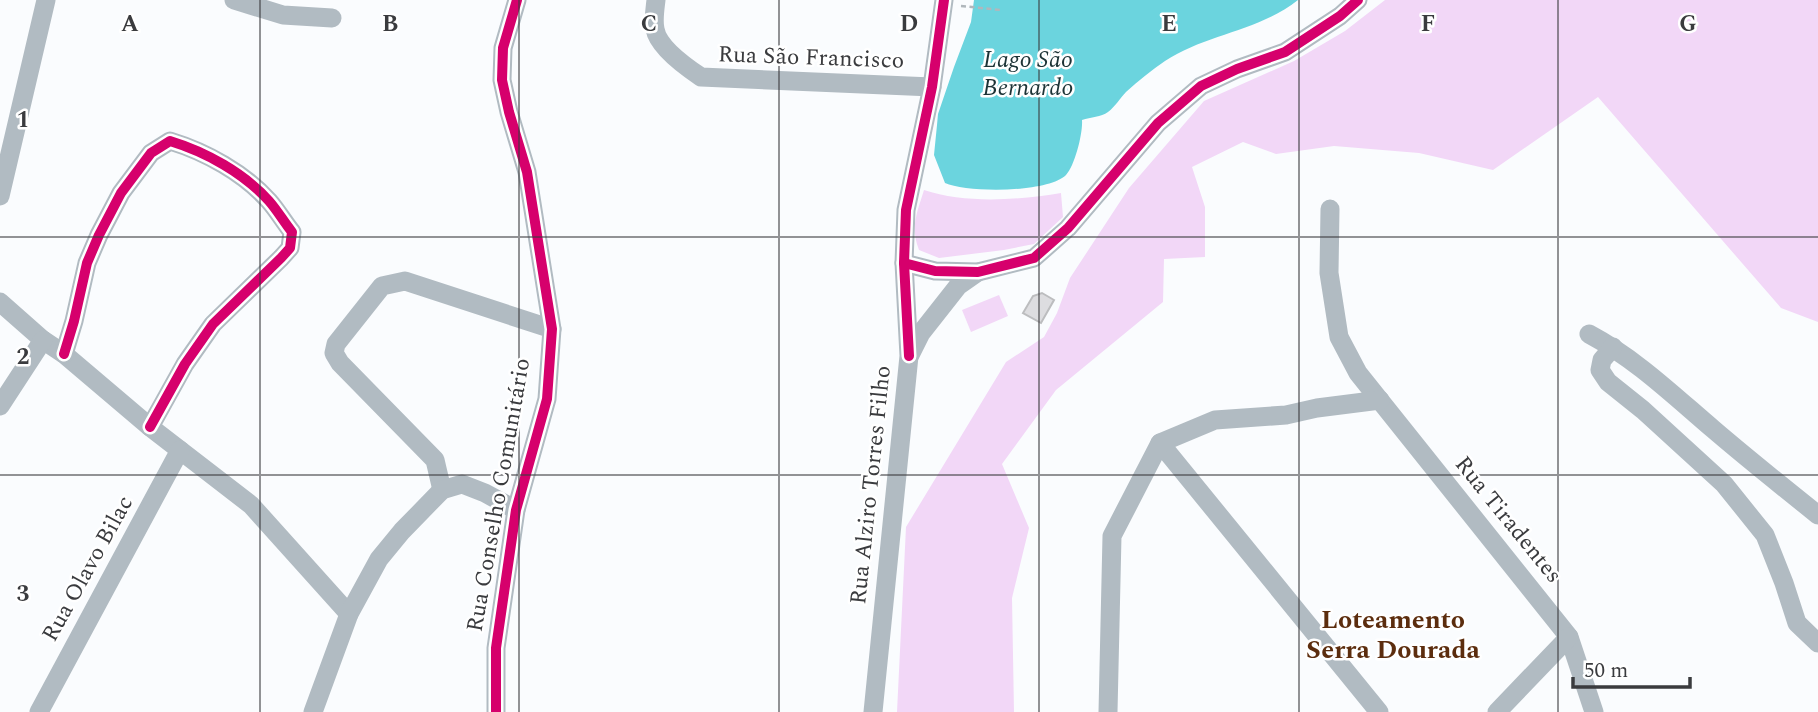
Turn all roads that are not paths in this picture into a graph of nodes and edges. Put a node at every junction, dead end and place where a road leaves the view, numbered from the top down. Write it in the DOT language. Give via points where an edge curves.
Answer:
graph roads {
  1 [pos="46,0"];
  2 [pos="234,0"];
  3 [pos="517,0"];
  4 [pos="656,0"];
  5 [pos="1358,0"];
  6 [pos="944,2"];
  7 [pos="332,18"];
  8 [pos="932,87"];
  9 [pos="0,195"];
  10 [pos="1330,209"];
  11 [pos="904,263"];
  12 [pos="978,272"];
  13 [pos="0,302"];
  14 [pos="552,329"];
  15 [pos="1588,334"];
  16 [pos="43,340"];
  17 [pos="1613,347"];
  18 [pos="64,354"];
  19 [pos="909,356"];
  20 [pos="1380,400"];
  21 [pos="0,406"];
  22 [pos="150,427"];
  23 [pos="1160,443"];
  24 [pos="180,450"];
  25 [pos="442,490"];
  26 [pos="516,510"];
  27 [pos="1818,515"];
  28 [pos="349,614"];
  29 [pos="1569,637"];
  30 [pos="1818,643"];
  31 [pos="39,712"];
  32 [pos="313,712"];
  33 [pos="496,712"];
  34 [pos="873,712"];
  35 [pos="1108,712"];
  36 [pos="1379,712"];
  37 [pos="1497,712"];
  38 [pos="1594,712"];
  1 -- 9 [label="street"];
  2 -- 7 [label="street" via="283,15"];
  3 -- 14 [label="street, Rua Conselho Comunitário" via="503,48 502,80 527,172"];
  4 -- 8 [label="street, Rua São Francisco" via="655,31 683,66 701,78"];
  5 -- 12 [label="street" via="1285,52 1201,86 1158,123 1068,228 1034,258"];
  6 -- 8 [label="street, Rua Alziro Torres Filho"];
  8 -- 11 [label="street, Rua Alziro Torres Filho" via="906,210"];
  10 -- 20 [label="street, Rua Tiradentes" via="1329,273 1339,337 1358,373"];
  11 -- 12 [label="street" via="935,271"];
  11 -- 19 [label="street, Rua Alziro Torres Filho"];
  12 -- 19 [label="street" via="958,286 920,333"];
  13 -- 16 [label="street"];
  14 -- 25 [label="street" via="405,281 382,286 336,344 334,353 340,363 435,460"];
  14 -- 26 [label="street, Rua Conselho Comunitário" via="547,399"];
  15 -- 17 [label="street"];
  16 -- 18 [label="street"];
  16 -- 21 [label="street"];
  17 -- 27 [label="street"];
  17 -- 30 [label="street" via="1600,370 1608,382 1724,485 1765,535 1797,623"];
  18 -- 22 [label="street"];
  18 -- 22 [label="street" via="87,262 121,193 151,153 170,141 245,178 292,232 290,248 213,324"];
  19 -- 34 [label="street, Rua Alziro Torres Filho"];
  20 -- 23 [label="street" via="1286,415 1214,420"];
  20 -- 29 [label="street, Rua Tiradentes"];
  22 -- 24 [label="street"];
  23 -- 35 [label="street" via="1112,536"];
  23 -- 36 [label="street"];
  24 -- 28 [label="street" via="251,505"];
  24 -- 31 [label="street, Rua Olavo Bilac"];
  25 -- 26 [label="street" via="462,484"];
  25 -- 28 [label="street" via="379,559"];
  26 -- 33 [label="street, Rua Conselho Comunitário" via="496,648"];
  28 -- 32 [label="street"];
  29 -- 37 [label="street"];
  29 -- 38 [label="street, Rua Tiradentes"];
}
